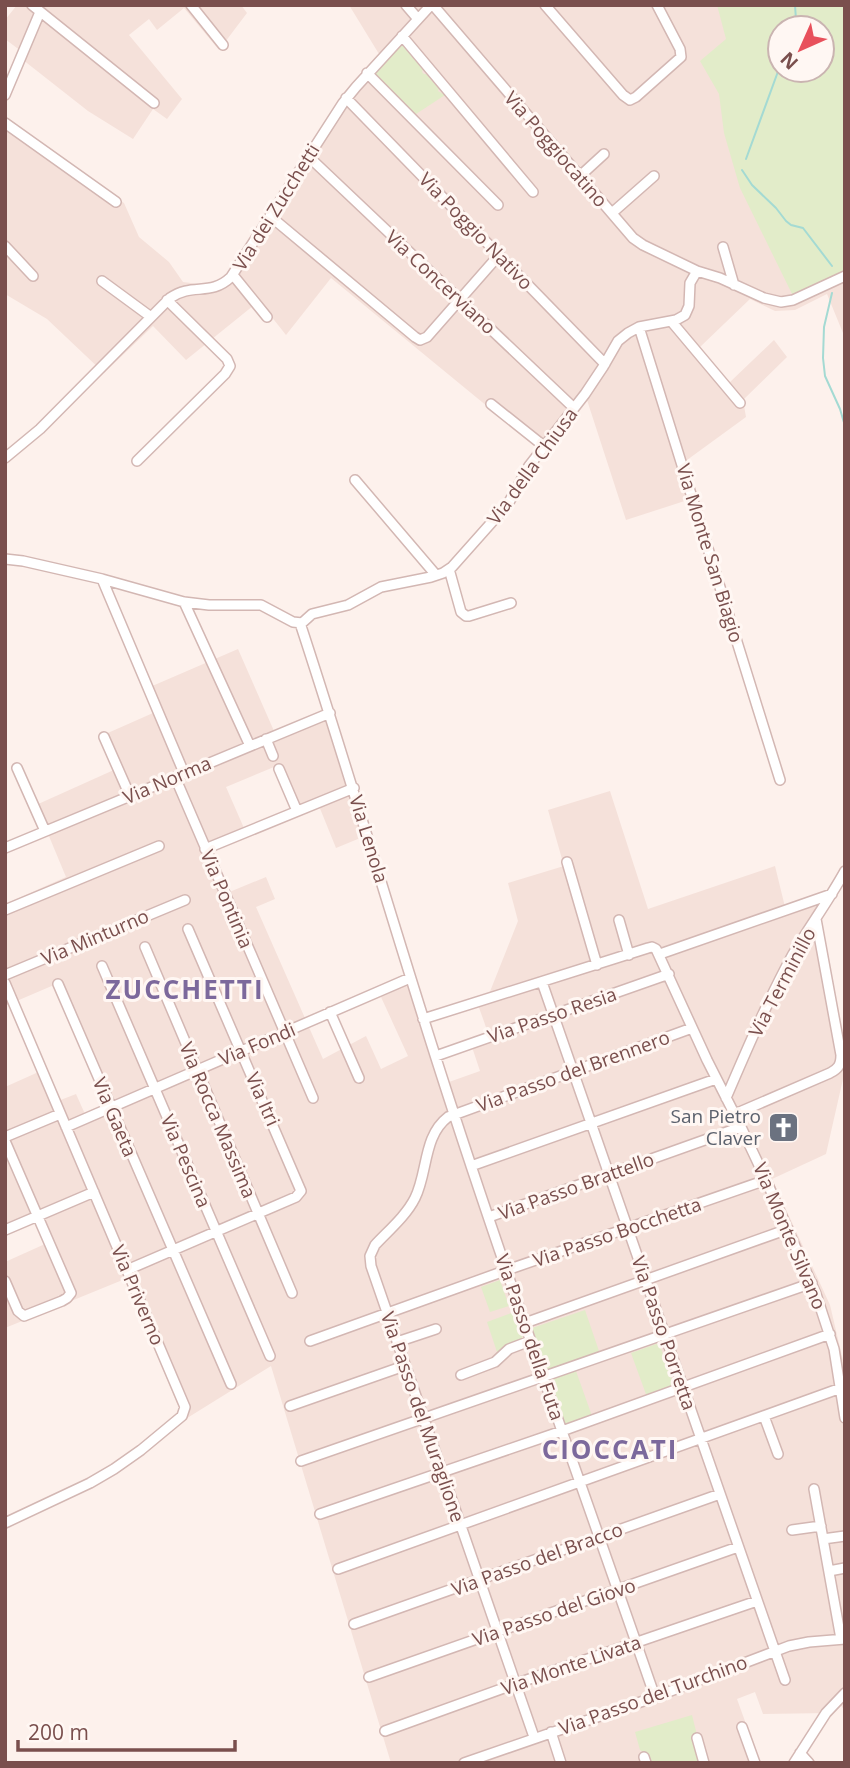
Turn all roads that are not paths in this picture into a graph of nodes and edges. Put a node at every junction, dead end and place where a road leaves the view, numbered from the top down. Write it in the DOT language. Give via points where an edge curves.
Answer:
graph roads {
  1 [pos="32,5"];
  2 [pos="191,5"];
  3 [pos="407,5"];
  4 [pos="432,5"];
  5 [pos="545,5"];
  6 [pos="657,5"];
  7 [pos="40,12"];
  8 [pos="418,19"];
  9 [pos="402,36"];
  10 [pos="223,46"];
  11 [pos="368,74"];
  12 [pos="5,95"];
  13 [pos="346,98"];
  14 [pos="154,103"];
  15 [pos="5,123"];
  16 [pos="604,154"];
  17 [pos="308,156"];
  18 [pos="580,176"];
  19 [pos="654,176"];
  20 [pos="533,192"];
  21 [pos="116,202"];
  22 [pos="498,205"];
  23 [pos="612,213"];
  24 [pos="270,216"];
  25 [pos="5,246"];
  26 [pos="723,247"];
  27 [pos="499,255"];
  28 [pos="697,271"];
  29 [pos="233,275"];
  30 [pos="33,276"];
  31 [pos="845,276"];
  32 [pos="102,281"];
  33 [pos="734,285"];
  34 [pos="460,299"];
  35 [pos="167,300"];
  36 [pos="151,317"];
  37 [pos="267,317"];
  38 [pos="671,321"];
  39 [pos="639,327"];
  40 [pos="605,364"];
  41 [pos="740,403"];
  42 [pos="491,404"];
  43 [pos="574,408"];
  44 [pos="545,447"];
  45 [pos="5,458"];
  46 [pos="137,461"];
  47 [pos="355,480"];
  48 [pos="5,559"];
  49 [pos="449,569"];
  50 [pos="436,575"];
  51 [pos="102,579"];
  52 [pos="184,602"];
  53 [pos="511,603"];
  54 [pos="300,623"];
  55 [pos="330,713"];
  56 [pos="104,737"];
  57 [pos="266,740"];
  58 [pos="250,746"];
  59 [pos="273,756"];
  60 [pos="17,768"];
  61 [pos="279,769"];
  62 [pos="180,775"];
  63 [pos="780,780"];
  64 [pos="354,788"];
  65 [pos="130,796"];
  66 [pos="297,811"];
  67 [pos="45,831"];
  68 [pos="159,846"];
  69 [pos="5,848"];
  70 [pos="205,849"];
  71 [pos="567,863"];
  72 [pos="845,870"];
  73 [pos="832,894"];
  74 [pos="185,900"];
  75 [pos="5,910"];
  76 [pos="816,919"];
  77 [pos="619,920"];
  78 [pos="188,929"];
  79 [pos="145,947"];
  80 [pos="657,951"];
  81 [pos="629,955"];
  82 [pos="597,965"];
  83 [pos="102,966"];
  84 [pos="669,974"];
  85 [pos="5,975"];
  86 [pos="410,978"];
  87 [pos="5,983"];
  88 [pos="58,984"];
  89 [pos="543,985"];
  90 [pos="330,1012"];
  91 [pos="553,1016"];
  92 [pos="424,1019"];
  93 [pos="692,1028"];
  94 [pos="285,1032"];
  95 [pos="241,1051"];
  96 [pos="436,1056"];
  97 [pos="197,1070"];
  98 [pos="572,1072"];
  99 [pos="359,1079"];
  100 [pos="716,1079"];
  101 [pos="155,1088"];
  102 [pos="313,1098"];
  103 [pos="726,1098"];
  104 [pos="111,1107"];
  105 [pos="61,1114"];
  106 [pos="454,1114"];
  107 [pos="735,1114"];
  108 [pos="591,1123"];
  109 [pos="66,1127"];
  110 [pos="741,1127"];
  111 [pos="5,1139"];
  112 [pos="471,1166"];
  113 [pos="608,1174"];
  114 [pos="766,1180"];
  115 [pos="93,1192"];
  116 [pos="258,1213"];
  117 [pos="37,1216"];
  118 [pos="489,1217"];
  119 [pos="628,1229"];
  120 [pos="788,1229"];
  121 [pos="5,1230"];
  122 [pos="216,1231"];
  123 [pos="173,1250"];
  124 [pos="127,1270"];
  125 [pos="507,1270"];
  126 [pos="645,1280"];
  127 [pos="5,1281"];
  128 [pos="812,1283"];
  129 [pos="292,1293"];
  130 [pos="387,1313"];
  131 [pos="525,1323"];
  132 [pos="436,1329"];
  133 [pos="830,1334"];
  134 [pos="664,1335"];
  135 [pos="530,1340"];
  136 [pos="310,1341"];
  137 [pos="397,1342"];
  138 [pos="270,1356"];
  139 [pos="404,1366"];
  140 [pos="461,1375"];
  141 [pos="542,1378"];
  142 [pos="231,1384"];
  143 [pos="683,1387"];
  144 [pos="841,1388"];
  145 [pos="290,1406"];
  146 [pos="764,1416"];
  147 [pos="422,1418"];
  148 [pos="845,1418"];
  149 [pos="562,1431"];
  150 [pos="701,1439"];
  151 [pos="778,1454"];
  152 [pos="301,1461"];
  153 [pos="442,1472"];
  154 [pos="580,1483"];
  155 [pos="814,1489"];
  156 [pos="720,1494"];
  157 [pos="320,1514"];
  158 [pos="5,1523"];
  159 [pos="460,1526"];
  160 [pos="821,1526"];
  161 [pos="792,1530"];
  162 [pos="599,1536"];
  163 [pos="845,1536"];
  164 [pos="823,1539"];
  165 [pos="738,1547"];
  166 [pos="338,1569"];
  167 [pos="845,1569"];
  168 [pos="829,1571"];
  169 [pos="478,1579"];
  170 [pos="618,1590"];
  171 [pos="757,1601"];
  172 [pos="840,1603"];
  173 [pos="354,1624"];
  174 [pos="496,1632"];
  175 [pos="843,1639"];
  176 [pos="636,1642"];
  177 [pos="775,1651"];
  178 [pos="369,1677"];
  179 [pos="785,1680"];
  180 [pos="515,1684"];
  181 [pos="845,1693"];
  182 [pos="655,1696"];
  183 [pos="742,1727"];
  184 [pos="385,1731"];
  185 [pos="551,1732"];
  186 [pos="534,1737"];
  187 [pos="696,1738"];
  188 [pos="800,1753"];
  189 [pos="464,1763"];
  190 [pos="561,1763"];
  191 [pos="704,1763"];
  192 [pos="755,1763"];
  193 [pos="794,1763"];
  194 [pos="809,1763"];
  1 -- 7 [label="street"];
  2 -- 10 [label="street"];
  3 -- 8 [label="street"];
  4 -- 8 [label="street, Via dei Zucchetti"];
  4 -- 18 [label="street, Via Poggiocatino"];
  5 -- 6 [label="street" via="630,100 682,55"];
  7 -- 12 [label="street"];
  7 -- 14 [label="street"];
  8 -- 9 [label="street, Via dei Zucchetti"];
  9 -- 11 [label="street, Via dei Zucchetti"];
  9 -- 20 [label="street"];
  11 -- 13 [label="street, Via dei Zucchetti"];
  11 -- 22 [label="street"];
  13 -- 17 [label="street, Via dei Zucchetti"];
  13 -- 27 [label="street, Via Poggio Nativo"];
  15 -- 21 [label="street"];
  16 -- 18 [label="street"];
  17 -- 24 [label="street, Via dei Zucchetti"];
  17 -- 34 [label="street, Via Concerviano"];
  18 -- 23 [label="street, Via Poggiocatino"];
  19 -- 23 [label="street"];
  23 -- 28 [label="street, Via Poggiocatino" via="636,240"];
  24 -- 29 [label="street, Via dei Zucchetti"];
  24 -- 34 [label="street" via="415,337 427,337"];
  25 -- 30 [label="street"];
  26 -- 33 [label="street"];
  27 -- 34 [label="street"];
  27 -- 40 [label="street, Via Poggio Nativo"];
  28 -- 33 [label="street"];
  28 -- 38 [label="street" via="690,283 687,311"];
  29 -- 35 [label="street, Via dei Zucchetti" via="216,288 187,290"];
  29 -- 37 [label="street"];
  31 -- 33 [label="street" via="784,302"];
  32 -- 36 [label="street"];
  34 -- 43 [label="street, Via Concerviano"];
  35 -- 36 [label="street, Via dei Zucchetti"];
  35 -- 46 [label="street" via="230,366"];
  36 -- 45 [label="street, Via dei Zucchetti" via="45,425"];
  38 -- 39 [label="street"];
  38 -- 41 [label="street"];
  39 -- 40 [label="street, Via della Chiusa" via="618,341"];
  39 -- 63 [label="street, Via Monte San Biagio"];
  40 -- 43 [label="street, Via della Chiusa"];
  42 -- 44 [label="street"];
  43 -- 44 [label="street, Via della Chiusa"];
  44 -- 49 [label="street, Via della Chiusa" via="508,504"];
  47 -- 50 [label="street"];
  48 -- 51 [label="street"];
  49 -- 50 [label="street, Via della Chiusa"];
  49 -- 53 [label="street" via="464,615"];
  50 -- 54 [label="street, Via della Chiusa" via="385,586"];
  51 -- 52 [label="street"];
  51 -- 62 [label="street, Via Pontinia"];
  52 -- 54 [label="street" via="261,605"];
  52 -- 58 [label="street"];
  54 -- 55 [label="street, Via Lenola"];
  55 -- 57 [label="street, Via Norma"];
  55 -- 64 [label="street, Via Lenola"];
  56 -- 65 [label="street"];
  57 -- 58 [label="street, Via Norma"];
  57 -- 59 [label="street"];
  58 -- 62 [label="street, Via Norma"];
  60 -- 67 [label="street"];
  61 -- 66 [label="street"];
  62 -- 65 [label="street, Via Norma"];
  62 -- 70 [label="street, Via Pontinia"];
  64 -- 66 [label="street"];
  64 -- 86 [label="street, Via Lenola"];
  65 -- 67 [label="street, Via Norma"];
  66 -- 70 [label="street"];
  67 -- 69 [label="street, Via Norma"];
  68 -- 75 [label="street"];
  70 -- 94 [label="street, Via Pontinia"];
  71 -- 82 [label="street"];
  72 -- 73 [label="street, Via Terminillo"];
  73 -- 76 [label="street, Via Terminillo"];
  73 -- 80 [label="street"];
  74 -- 85 [label="street, Via Minturno"];
  76 -- 103 [label="street, Via Terminillo" via="791,959"];
  76 -- 107 [label="street" via="840,1065"];
  77 -- 81 [label="street"];
  78 -- 95 [label="street, Via Itri"];
  79 -- 97 [label="street, Via Rocca Massima"];
  80 -- 81 [label="street" via="650,947"];
  80 -- 84 [label="street, Via Monte Silvano"];
  81 -- 82 [label="street"];
  82 -- 92 [label="street"];
  83 -- 101 [label="street, Via Pescina"];
  84 -- 91 [label="street, Via Passo Resia"];
  84 -- 93 [label="street, Via Monte Silvano"];
  86 -- 90 [label="street, Via Fondi"];
  86 -- 92 [label="street, Via Lenola"];
  87 -- 105 [label="street, Via Priverno"];
  88 -- 104 [label="street, Via Gaeta"];
  89 -- 91 [label="street, Via Passo Porretta"];
  90 -- 94 [label="street, Via Fondi"];
  90 -- 99 [label="street"];
  91 -- 96 [label="street, Via Passo Resia"];
  91 -- 98 [label="street, Via Passo Porretta"];
  92 -- 96 [label="street, Via Lenola"];
  93 -- 98 [label="street, Via Passo del Brennero"];
  93 -- 100 [label="street, Via Monte Silvano"];
  94 -- 95 [label="street, Via Fondi"];
  94 -- 102 [label="street, Via Pontinia"];
  95 -- 97 [label="street, Via Fondi"];
  95 -- 116 [label="street, Via Itri" via="301,1187 296,1197"];
  96 -- 106 [label="street, Via Passo della Futa"];
  97 -- 101 [label="street, Via Fondi"];
  97 -- 116 [label="street, Via Rocca Massima"];
  98 -- 106 [label="street, Via Passo del Brennero"];
  98 -- 108 [label="street, Via Passo Porretta"];
  100 -- 103 [label="street, Via Monte Silvano"];
  100 -- 108 [label="street"];
  101 -- 104 [label="street, Via Fondi"];
  101 -- 122 [label="street, Via Pescina"];
  103 -- 107 [label="street, Via Monte Silvano"];
  104 -- 109 [label="street, Via Fondi"];
  104 -- 123 [label="street, Via Gaeta"];
  105 -- 109 [label="street, Via Priverno"];
  105 -- 111 [label="street"];
  106 -- 112 [label="street, Via Passo della Futa"];
  106 -- 130 [label="street, Via Passo del Muraglione" via="433,1135 413,1202 371,1253"];
  107 -- 110 [label="street, Via Monte Silvano"];
  108 -- 112 [label="street"];
  108 -- 113 [label="street, Via Passo Porretta"];
  109 -- 115 [label="street, Via Priverno"];
  110 -- 113 [label="street, Via Passo Brattello"];
  110 -- 114 [label="street, Via Monte Silvano"];
  111 -- 117 [label="street"];
  112 -- 118 [label="street, Via Passo della Futa"];
  113 -- 118 [label="street, Via Passo Brattello"];
  113 -- 119 [label="street, Via Passo Porretta"];
  114 -- 119 [label="street, Via Passo Bocchetta"];
  114 -- 120 [label="street, Via Monte Silvano"];
  115 -- 117 [label="street"];
  115 -- 124 [label="street, Via Priverno"];
  116 -- 122 [label="street"];
  116 -- 129 [label="street, Via Rocca Massima"];
  117 -- 121 [label="street"];
  117 -- 127 [label="street" via="70,1294 24,1316"];
  118 -- 125 [label="street, Via Passo della Futa"];
  119 -- 125 [label="street, Via Passo Bocchetta"];
  119 -- 126 [label="street, Via Passo Porretta"];
  120 -- 126 [label="street"];
  120 -- 128 [label="street, Via Monte Silvano"];
  122 -- 123 [label="street"];
  122 -- 138 [label="street, Via Pescina"];
  123 -- 124 [label="street"];
  123 -- 142 [label="street, Via Gaeta"];
  124 -- 158 [label="street, Via Priverno" via="184,1412 114,1469"];
  125 -- 130 [label="street, Via Passo Bocchetta"];
  125 -- 131 [label="street, Via Passo della Futa"];
  126 -- 131 [label="street"];
  126 -- 134 [label="street, Via Passo Porretta"];
  128 -- 133 [label="street, Via Monte Silvano"];
  128 -- 134 [label="street"];
  130 -- 136 [label="street, Via Passo Bocchetta"];
  130 -- 137 [label="street, Via Passo del Muraglione"];
  131 -- 135 [label="street, Via Passo della Futa"];
  132 -- 137 [label="street"];
  133 -- 143 [label="street"];
  133 -- 144 [label="street, Via Monte Silvano"];
  134 -- 141 [label="street"];
  134 -- 143 [label="street, Via Passo Porretta"];
  135 -- 140 [label="street" via="509,1349 494,1363"];
  135 -- 141 [label="street, Via Passo della Futa"];
  137 -- 139 [label="street, Via Passo del Muraglione"];
  139 -- 145 [label="street"];
  139 -- 147 [label="street, Via Passo del Muraglione"];
  141 -- 147 [label="street"];
  141 -- 149 [label="street, Via Passo della Futa"];
  143 -- 149 [label="street"];
  143 -- 150 [label="street, Via Passo Porretta"];
  144 -- 146 [label="street"];
  144 -- 148 [label="street, Via Monte Silvano"];
  146 -- 150 [label="street"];
  146 -- 151 [label="street"];
  147 -- 152 [label="street"];
  147 -- 153 [label="street, Via Passo del Muraglione"];
  149 -- 153 [label="street"];
  149 -- 154 [label="street, Via Passo della Futa"];
  150 -- 154 [label="street"];
  150 -- 156 [label="street, Via Passo Porretta"];
  153 -- 157 [label="street"];
  153 -- 159 [label="street, Via Passo del Muraglione"];
  154 -- 159 [label="street"];
  154 -- 162 [label="street, Via Passo della Futa"];
  155 -- 160 [label="street"];
  156 -- 162 [label="street, Via Passo del Bracco"];
  156 -- 165 [label="street, Via Passo Porretta"];
  159 -- 166 [label="street"];
  159 -- 169 [label="street, Via Passo del Muraglione"];
  160 -- 161 [label="street"];
  160 -- 164 [label="street"];
  162 -- 169 [label="street, Via Passo del Bracco"];
  162 -- 170 [label="street, Via Passo della Futa"];
  163 -- 164 [label="street"];
  164 -- 168 [label="street"];
  165 -- 170 [label="street, Via Passo del Giovo"];
  165 -- 171 [label="street, Via Passo Porretta"];
  167 -- 168 [label="street"];
  168 -- 172 [label="street"];
  169 -- 173 [label="street, Via Passo del Bracco"];
  169 -- 174 [label="street, Via Passo del Muraglione"];
  170 -- 174 [label="street, Via Passo del Giovo"];
  170 -- 176 [label="street, Via Passo della Futa"];
  171 -- 176 [label="street, Via Monte Livata"];
  171 -- 177 [label="street, Via Passo Porretta"];
  172 -- 175 [label="street"];
  174 -- 178 [label="street, Via Passo del Giovo"];
  174 -- 180 [label="street, Via Passo del Muraglione"];
  175 -- 177 [label="street, Via Passo del Turchino"];
  176 -- 180 [label="street, Via Monte Livata"];
  176 -- 182 [label="street, Via Passo della Futa"];
  177 -- 179 [label="street, Via Passo Porretta"];
  177 -- 182 [label="street, Via Passo del Turchino"];
  180 -- 184 [label="street, Via Monte Livata"];
  180 -- 186 [label="street, Via Passo del Muraglione"];
  181 -- 188 [label="street"];
  182 -- 185 [label="street, Via Passo del Turchino"];
  183 -- 192 [label="street"];
  185 -- 186 [label="street, Via Passo del Turchino"];
  185 -- 190 [label="street"];
  186 -- 189 [label="street, Via Passo del Turchino"];
  187 -- 191 [label="street"];
  188 -- 193 [label="street"];
  188 -- 194 [label="street"];
}
